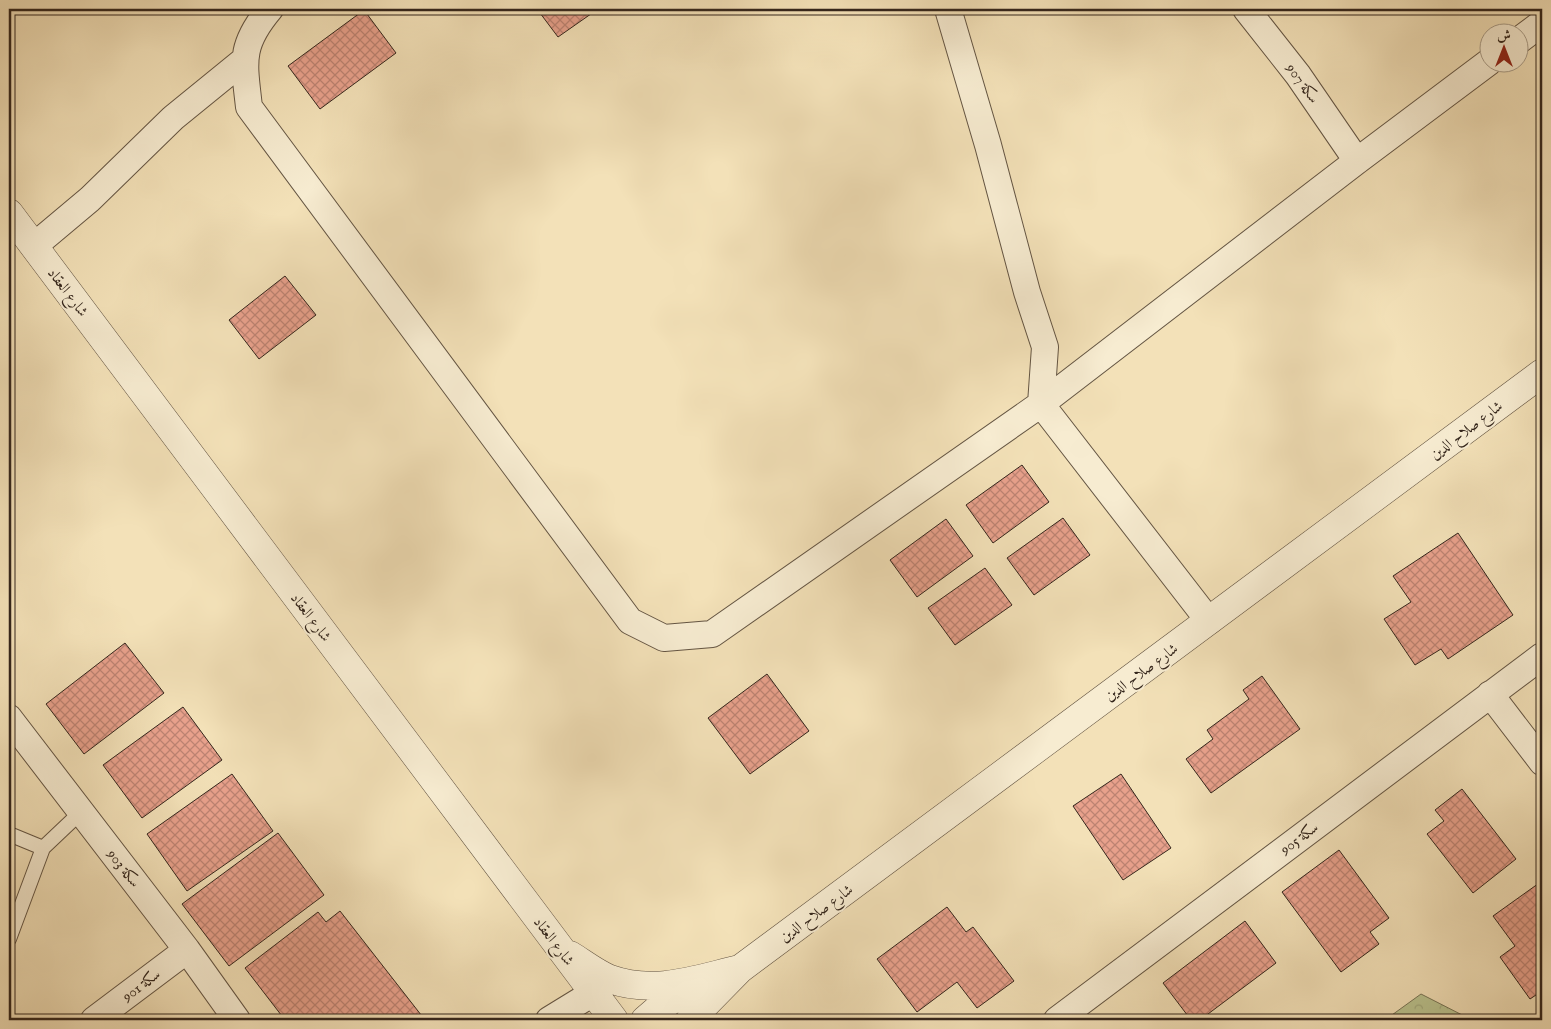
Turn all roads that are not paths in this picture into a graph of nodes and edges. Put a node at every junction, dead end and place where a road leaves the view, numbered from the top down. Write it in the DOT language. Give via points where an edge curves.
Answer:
graph roads {
  1 [pos="270,9"];
  2 [pos="948,9"];
  3 [pos="1246,9"];
  4 [pos="1542,23"];
  5 [pos="1528,34"];
  6 [pos="243,61"];
  7 [pos="1478,70"];
  8 [pos="1357,161"];
  9 [pos="9,213"];
  10 [pos="34,246"];
  11 [pos="1539,382"];
  12 [pos="1041,404"];
  13 [pos="1209,621"];
  14 [pos="1542,656"];
  15 [pos="1490,694"];
  16 [pos="9,718"];
  17 [pos="1542,762"];
  18 [pos="81,812"];
  19 [pos="9,834"];
  20 [pos="43,848"];
  21 [pos="9,938"];
  22 [pos="560,949"];
  23 [pos="187,950"];
  24 [pos="740,969"];
  25 [pos="593,993"];
  26 [pos="94,1020"];
  27 [pos="237,1020"];
  28 [pos="549,1020"];
  29 [pos="614,1020"];
  30 [pos="645,1020"];
  31 [pos="690,1020"];
  32 [pos="710,1020"];
  33 [pos="1057,1020"];
  1 -- 6 [label="street" via="254,28"];
  2 -- 12 [label="street" via="1045,347"];
  3 -- 8 [label="street, سكة 907" via="1298,75"];
  4 -- 5 [label="street"];
  6 -- 10 [label="street" via="173,118 90,199"];
  6 -- 12 [label="street" via="249,107 630,621 664,638 712,634"];
  7 -- 8 [label="street"];
  8 -- 12 [label="street"];
  9 -- 10 [label="street, شارع العقاد"];
  10 -- 22 [label="street, شارع العقاد"];
  11 -- 13 [label="street, شارع صلاح الدين"];
  12 -- 13 [label="street"];
  13 -- 24 [label="street, شارع صلاح الدين"];
  14 -- 15 [label="street, سكة 905"];
  15 -- 17 [label="street"];
  15 -- 33 [label="street, سكة 905"];
  16 -- 18 [label="street, سكة 903"];
  18 -- 20 [label="lane"];
  18 -- 23 [label="street, سكة 903"];
  19 -- 20 [label="lane"];
  20 -- 21 [label="lane"];
  22 -- 24 [label="street" via="609,978 636,985 665,987"];
  22 -- 25 [label="street, شارع العقاد"];
  23 -- 26 [label="street, سكة 901"];
  23 -- 27 [label="street, سكة 903"];
  24 -- 30 [label="street, شارع صلاح الدين" via="698,984"];
  24 -- 31 [label="street, شارع صلاح الدين"];
  24 -- 32 [label="street"];
  25 -- 28 [label="street"];
  25 -- 29 [label="street, شارع العقاد"];
}
